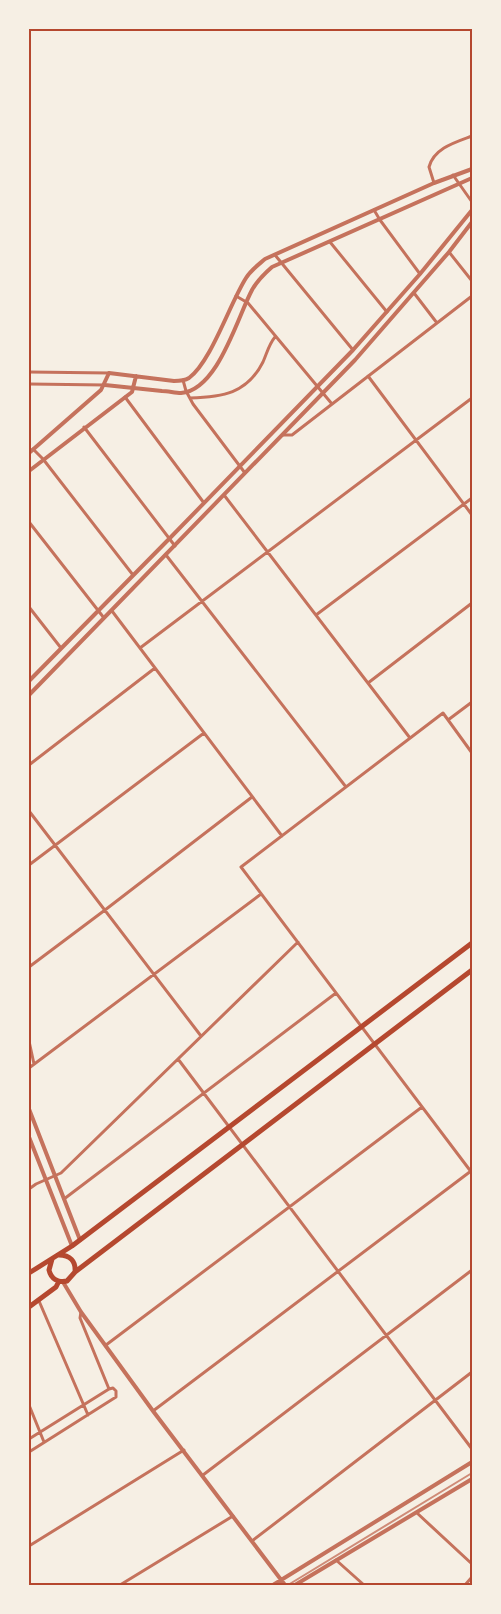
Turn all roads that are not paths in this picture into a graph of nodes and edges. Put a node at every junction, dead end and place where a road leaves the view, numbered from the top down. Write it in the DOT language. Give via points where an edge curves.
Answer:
graph roads {
  1 [pos="472,136"];
  2 [pos="472,169"];
  3 [pos="453,175"];
  4 [pos="472,178"];
  5 [pos="434,182"];
  6 [pos="458,183"];
  7 [pos="472,202"];
  8 [pos="374,210"];
  9 [pos="472,210"];
  10 [pos="380,220"];
  11 [pos="472,222"];
  12 [pos="330,242"];
  13 [pos="449,252"];
  14 [pos="275,255"];
  15 [pos="280,263"];
  16 [pos="420,274"];
  17 [pos="472,281"];
  18 [pos="414,293"];
  19 [pos="236,296"];
  20 [pos="472,296"];
  21 [pos="246,302"];
  22 [pos="387,312"];
  23 [pos="436,323"];
  24 [pos="275,337"];
  25 [pos="353,350"];
  26 [pos="29,372"];
  27 [pos="109,373"];
  28 [pos="136,376"];
  29 [pos="368,376"];
  30 [pos="183,380"];
  31 [pos="29,384"];
  32 [pos="105,385"];
  33 [pos="317,386"];
  34 [pos="134,388"];
  35 [pos="186,392"];
  36 [pos="323,393"];
  37 [pos="125,397"];
  38 [pos="190,398"];
  39 [pos="472,398"];
  40 [pos="332,404"];
  41 [pos="84,427"];
  42 [pos="283,435"];
  43 [pos="416,440"];
  44 [pos="33,449"];
  45 [pos="29,453"];
  46 [pos="43,459"];
  47 [pos="239,466"];
  48 [pos="29,471"];
  49 [pos="245,474"];
  50 [pos="224,495"];
  51 [pos="472,498"];
  52 [pos="204,503"];
  53 [pos="464,504"];
  54 [pos="472,515"];
  55 [pos="29,522"];
  56 [pos="169,539"];
  57 [pos="175,546"];
  58 [pos="268,552"];
  59 [pos="166,555"];
  60 [pos="133,575"];
  61 [pos="202,601"];
  62 [pos="472,603"];
  63 [pos="29,606"];
  64 [pos="97,611"];
  65 [pos="112,611"];
  66 [pos="316,615"];
  67 [pos="104,618"];
  68 [pos="61,648"];
  69 [pos="140,648"];
  70 [pos="155,668"];
  71 [pos="29,682"];
  72 [pos="368,683"];
  73 [pos="29,695"];
  74 [pos="472,702"];
  75 [pos="448,720"];
  76 [pos="204,733"];
  77 [pos="410,738"];
  78 [pos="472,753"];
  79 [pos="29,765"];
  80 [pos="346,787"];
  81 [pos="252,797"];
  82 [pos="29,810"];
  83 [pos="282,836"];
  84 [pos="55,845"];
  85 [pos="29,865"];
  86 [pos="261,894"];
  87 [pos="105,910"];
  88 [pos="298,942"];
  89 [pos="472,943"];
  90 [pos="29,967"];
  91 [pos="472,970"];
  92 [pos="153,974"];
  93 [pos="336,993"];
  94 [pos="362,1027"];
  95 [pos="201,1036"];
  96 [pos="29,1041"];
  97 [pos="375,1044"];
  98 [pos="178,1059"];
  99 [pos="34,1064"];
  100 [pos="29,1068"];
  101 [pos="204,1093"];
  102 [pos="422,1107"];
  103 [pos="29,1109"];
  104 [pos="230,1127"];
  105 [pos="29,1137"];
  106 [pos="243,1145"];
  107 [pos="472,1172"];
  108 [pos="55,1176"];
  109 [pos="45,1179"];
  110 [pos="29,1189"];
  111 [pos="64,1199"];
  112 [pos="289,1207"];
  113 [pos="80,1240"];
  114 [pos="72,1246"];
  115 [pos="59,1255"];
  116 [pos="53,1258"];
  117 [pos="472,1270"];
  118 [pos="75,1272"];
  119 [pos="337,1272"];
  120 [pos="29,1274"];
  121 [pos="61,1282"];
  122 [pos="39,1301"];
  123 [pos="29,1308"];
  124 [pos="81,1312"];
  125 [pos="386,1335"];
  126 [pos="106,1345"];
  127 [pos="472,1372"];
  128 [pos="109,1389"];
  129 [pos="435,1401"];
  130 [pos="84,1404"];
  131 [pos="29,1405"];
  132 [pos="153,1411"];
  133 [pos="88,1415"];
  134 [pos="40,1432"];
  135 [pos="29,1439"];
  136 [pos="44,1442"];
  137 [pos="184,1450"];
  138 [pos="472,1450"];
  139 [pos="29,1452"];
  140 [pos="472,1462"];
  141 [pos="203,1476"];
  142 [pos="472,1479"];
  143 [pos="417,1513"];
  144 [pos="234,1516"];
  145 [pos="252,1541"];
  146 [pos="29,1546"];
  147 [pos="335,1560"];
  148 [pos="472,1564"];
  149 [pos="472,1577"];
  150 [pos="282,1580"];
  151 [pos="120,1585"];
  152 [pos="272,1585"];
  153 [pos="285,1585"];
  154 [pos="295,1585"];
  155 [pos="364,1585"];
  156 [pos="464,1585"];
  1 -- 5 [label="street" via="452,143 434,157 429,167"];
  2 -- 3 [label="street"];
  3 -- 5 [label="street"];
  3 -- 6 [label="street"];
  4 -- 6 [label="street"];
  5 -- 8 [label="street"];
  6 -- 7 [label="street"];
  6 -- 10 [label="street"];
  8 -- 10 [label="street"];
  8 -- 14 [label="street"];
  9 -- 16 [label="street"];
  10 -- 12 [label="street"];
  10 -- 16 [label="street"];
  11 -- 13 [label="street"];
  12 -- 15 [label="street"];
  12 -- 22 [label="street"];
  13 -- 17 [label="street"];
  13 -- 18 [label="street"];
  14 -- 15 [label="street"];
  14 -- 19 [label="street" via="265,259 247,276"];
  15 -- 21 [label="street" via="258,281"];
  15 -- 25 [label="street"];
  16 -- 22 [label="street"];
  18 -- 23 [label="street"];
  18 -- 36 [label="street"];
  19 -- 21 [label="street"];
  19 -- 30 [label="street" via="203,362"];
  20 -- 23 [label="street"];
  21 -- 24 [label="street"];
  21 -- 35 [label="street" via="216,366 201,383"];
  22 -- 25 [label="street"];
  23 -- 29 [label="street"];
  24 -- 33 [label="street"];
  24 -- 38 [label="street" via="258,371 245,385 228,394"];
  25 -- 33 [label="street"];
  26 -- 27 [label="street"];
  27 -- 28 [label="street"];
  27 -- 32 [label="street"];
  28 -- 30 [label="street"];
  28 -- 34 [label="street"];
  29 -- 40 [label="street"];
  29 -- 43 [label="street"];
  30 -- 35 [label="street"];
  31 -- 32 [label="street"];
  32 -- 34 [label="street"];
  32 -- 44 [label="street"];
  33 -- 36 [label="street"];
  33 -- 47 [label="street"];
  34 -- 35 [label="street"];
  34 -- 37 [label="street"];
  35 -- 38 [label="street"];
  36 -- 40 [label="street"];
  36 -- 42 [label="street"];
  37 -- 41 [label="street"];
  37 -- 52 [label="street"];
  38 -- 47 [label="street"];
  39 -- 43 [label="street"];
  40 -- 42 [label="street" via="292,435"];
  41 -- 46 [label="street"];
  41 -- 56 [label="street"];
  42 -- 49 [label="street"];
  43 -- 53 [label="street"];
  43 -- 58 [label="street"];
  44 -- 45 [label="street"];
  44 -- 46 [label="street"];
  46 -- 48 [label="street"];
  46 -- 60 [label="street"];
  47 -- 49 [label="street"];
  47 -- 52 [label="street"];
  49 -- 50 [label="street"];
  50 -- 57 [label="street"];
  50 -- 58 [label="street"];
  51 -- 53 [label="street"];
  52 -- 56 [label="street"];
  53 -- 54 [label="street"];
  53 -- 66 [label="street"];
  55 -- 64 [label="street"];
  56 -- 57 [label="street"];
  56 -- 60 [label="street"];
  57 -- 59 [label="street"];
  58 -- 61 [label="street"];
  58 -- 66 [label="street"];
  59 -- 61 [label="street"];
  59 -- 65 [label="street"];
  60 -- 64 [label="street"];
  61 -- 69 [label="street"];
  61 -- 80 [label="street"];
  62 -- 72 [label="street"];
  63 -- 68 [label="street"];
  64 -- 67 [label="street"];
  64 -- 68 [label="street"];
  65 -- 67 [label="street"];
  65 -- 69 [label="street"];
  66 -- 72 [label="street"];
  67 -- 73 [label="street"];
  68 -- 71 [label="street"];
  69 -- 70 [label="street"];
  70 -- 76 [label="street"];
  70 -- 79 [label="street"];
  72 -- 77 [label="street"];
  74 -- 75 [label="street"];
  75 -- 77 [label="street" via="443,713"];
  75 -- 78 [label="street"];
  76 -- 81 [label="street"];
  76 -- 84 [label="street"];
  77 -- 80 [label="street"];
  80 -- 83 [label="street"];
  81 -- 83 [label="street"];
  81 -- 87 [label="street"];
  82 -- 84 [label="street"];
  83 -- 86 [label="street" via="241,867"];
  84 -- 85 [label="street"];
  84 -- 87 [label="street"];
  86 -- 88 [label="street"];
  86 -- 92 [label="street"];
  87 -- 90 [label="street"];
  87 -- 92 [label="street"];
  88 -- 93 [label="street"];
  88 -- 95 [label="street"];
  89 -- 94 [label="main road"];
  91 -- 97 [label="main road"];
  92 -- 95 [label="street"];
  92 -- 99 [label="street"];
  93 -- 94 [label="street"];
  93 -- 101 [label="street"];
  94 -- 97 [label="street"];
  94 -- 104 [label="main road"];
  95 -- 98 [label="street"];
  96 -- 99 [label="street"];
  97 -- 102 [label="street"];
  97 -- 106 [label="main road"];
  98 -- 101 [label="street"];
  98 -- 108 [label="street"];
  99 -- 100 [label="street"];
  101 -- 104 [label="street"];
  101 -- 111 [label="street"];
  102 -- 107 [label="street"];
  102 -- 112 [label="street"];
  103 -- 108 [label="street"];
  104 -- 106 [label="street"];
  104 -- 113 [label="main road"];
  105 -- 109 [label="street"];
  106 -- 112 [label="street"];
  106 -- 118 [label="main road"];
  107 -- 119 [label="street"];
  108 -- 109 [label="street"];
  108 -- 111 [label="street"];
  109 -- 110 [label="street"];
  109 -- 114 [label="street"];
  111 -- 113 [label="street"];
  112 -- 119 [label="street"];
  112 -- 126 [label="street"];
  113 -- 114 [label="main road"];
  114 -- 115 [label="main road"];
  115 -- 116 [label="main road"];
  115 -- 118 [label="main road" via="72,1259"];
  116 -- 120 [label="main road"];
  116 -- 121 [label="main road" via="48,1270 52,1278"];
  117 -- 125 [label="street"];
  118 -- 121 [label="main road" via="71,1278"];
  119 -- 125 [label="street"];
  119 -- 132 [label="street"];
  121 -- 122 [label="main road"];
  121 -- 124 [label="street"];
  122 -- 123 [label="main road"];
  122 -- 130 [label="street"];
  124 -- 126 [label="street"];
  124 -- 128 [label="street" via="80,1318"];
  125 -- 129 [label="street"];
  125 -- 141 [label="street"];
  126 -- 132 [label="street"];
  127 -- 129 [label="street"];
  128 -- 130 [label="street"];
  128 -- 133 [label="street" via="116,1391 116,1397"];
  129 -- 138 [label="street"];
  129 -- 145 [label="street"];
  130 -- 133 [label="street"];
  130 -- 134 [label="street"];
  131 -- 134 [label="street"];
  132 -- 137 [label="street"];
  133 -- 136 [label="street"];
  134 -- 135 [label="street"];
  134 -- 136 [label="street"];
  136 -- 139 [label="street"];
  137 -- 141 [label="street"];
  137 -- 146 [label="street"];
  140 -- 150 [label="street"];
  141 -- 144 [label="street"];
  142 -- 143 [label="street"];
  143 -- 147 [label="street"];
  143 -- 148 [label="street"];
  144 -- 145 [label="street"];
  144 -- 151 [label="street"];
  145 -- 150 [label="street"];
  147 -- 154 [label="street"];
  147 -- 155 [label="street"];
  149 -- 156 [label="street"];
  150 -- 152 [label="street"];
  150 -- 153 [label="street"];
}
